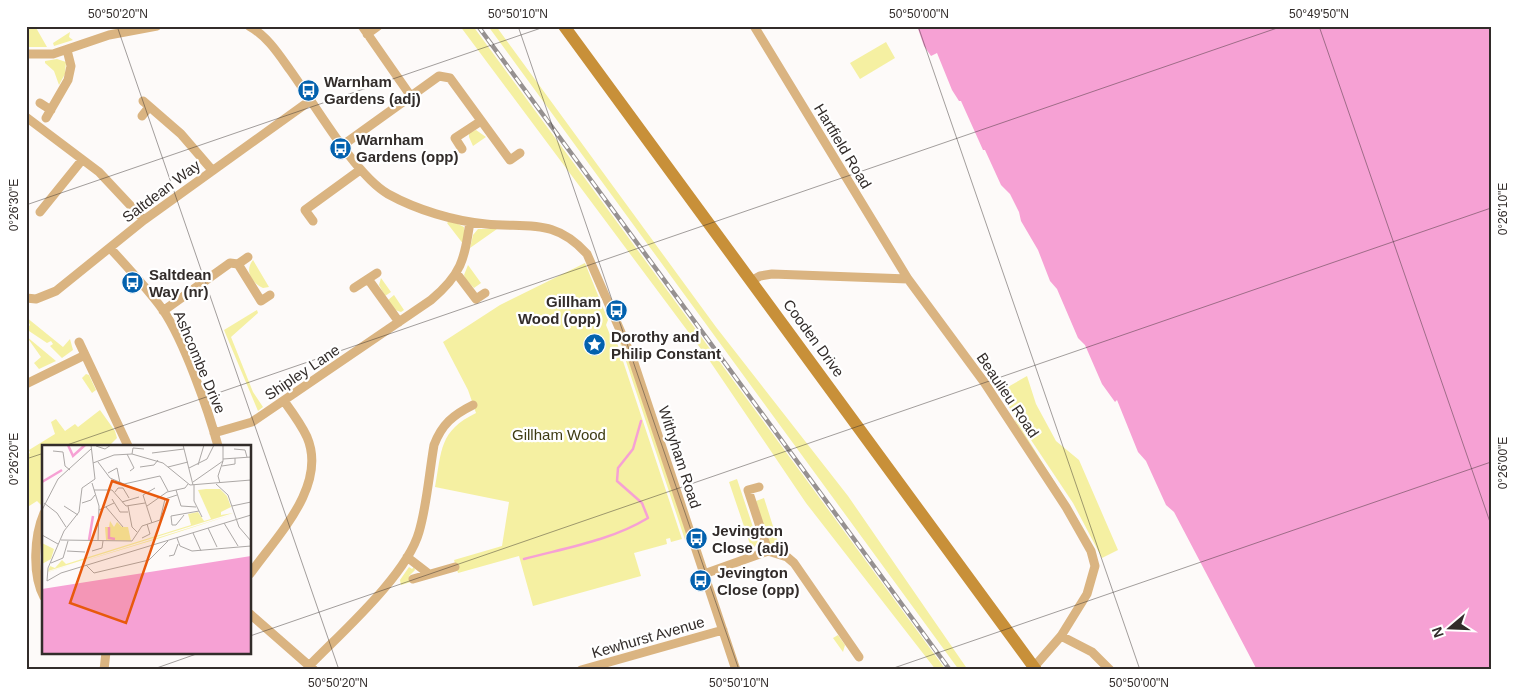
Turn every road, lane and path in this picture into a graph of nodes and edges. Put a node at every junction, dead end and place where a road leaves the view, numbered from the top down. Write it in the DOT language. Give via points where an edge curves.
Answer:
graph roads {
  1 [pos="157,26"];
  2 [pos="378,26"];
  3 [pos="564,26"];
  4 [pos="754,26"];
  5 [pos="137,27"];
  6 [pos="255,28"];
  7 [pos="364,30"];
  8 [pos="67,50"];
  9 [pos="26,54"];
  10 [pos="410,95"];
  11 [pos="311,100"];
  12 [pos="40,104"];
  13 [pos="51,110"];
  14 [pos="142,116"];
  15 [pos="26,118"];
  16 [pos="46,118"];
  17 [pos="481,121"];
  18 [pos="343,145"];
  19 [pos="462,149"];
  20 [pos="520,153"];
  21 [pos="82,160"];
  22 [pos="212,170"];
  23 [pos="360,170"];
  24 [pos="42,205"];
  25 [pos="144,220"];
  26 [pos="313,221"];
  27 [pos="470,222"];
  28 [pos="110,248"];
  29 [pos="248,257"];
  30 [pos="238,264"];
  31 [pos="376,273"];
  32 [pos="457,274"];
  33 [pos="368,278"];
  34 [pos="908,279"];
  35 [pos="751,281"];
  36 [pos="354,288"];
  37 [pos="485,293"];
  38 [pos="270,295"];
  39 [pos="26,298"];
  40 [pos="163,310"];
  41 [pos="399,322"];
  42 [pos="79,342"];
  43 [pos="85,355"];
  44 [pos="26,384"];
  45 [pos="284,401"];
  46 [pos="473,405"];
  47 [pos="214,433"];
  48 [pos="127,444"];
  49 [pos="218,445"];
  50 [pos="760,486"];
  51 [pos="42,517"];
  52 [pos="768,552"];
  53 [pos="407,558"];
  54 [pos="455,567"];
  55 [pos="251,573"];
  56 [pos="429,574"];
  57 [pos="704,574"];
  58 [pos="413,579"];
  59 [pos="42,590"];
  60 [pos="251,615"];
  61 [pos="723,630"];
  62 [pos="1061,636"];
  63 [pos="106,654"];
  64 [pos="859,657"];
  65 [pos="312,668"];
  66 [pos="1035,668"];
  67 [pos="1109,669"];
  68 [pos="104,670"];
  69 [pos="581,670"];
  70 [pos="736,670"];
  1 -- 5 [label="street"];
  2 -- 7 [label="street"];
  3 -- 35 [label="main road, Cooden Drive"];
  4 -- 34 [label="street, Hartfield Road"];
  5 -- 8 [label="street"];
  6 -- 11 [label="street, Withyham Road"];
  7 -- 10 [label="street"];
  8 -- 9 [label="street" via="53,54"];
  8 -- 13 [label="street" via="71,66 68,80"];
  10 -- 17 [label="street" via="439,76 450,78"];
  10 -- 18 [label="street"];
  11 -- 18 [label="street, Withyham Road"];
  11 -- 22 [label="street, Saltdean Way"];
  12 -- 13 [label="street"];
  13 -- 16 [label="street"];
  14 -- 22 [label="street" via="146,104 180,134"];
  15 -- 21 [label="street"];
  17 -- 19 [label="street" via="455,138"];
  17 -- 20 [label="street" via="510,160"];
  18 -- 23 [label="street, Withyham Road"];
  21 -- 24 [label="street"];
  21 -- 25 [label="street" via="116,188"];
  22 -- 25 [label="street, Saltdean Way"];
  23 -- 26 [label="street" via="305,210"];
  23 -- 27 [label="street, Withyham Road" via="388,194 412,205"];
  25 -- 28 [label="street, Saltdean Way"];
  27 -- 32 [label="street, Shipley Lane" via="463,261"];
  27 -- 57 [label="street, Withyham Road" via="541,226 566,235 587,254 633,360"];
  28 -- 39 [label="street, Saltdean Way" via="56,291 36,299"];
  28 -- 40 [label="street, Ashcombe Drive"];
  29 -- 30 [label="street"];
  30 -- 38 [label="street" via="261,301"];
  30 -- 40 [label="street" via="230,263"];
  31 -- 33 [label="street"];
  32 -- 37 [label="street" via="476,299"];
  32 -- 41 [label="street, Shipley Lane" via="439,294"];
  33 -- 36 [label="street"];
  33 -- 41 [label="street"];
  34 -- 35 [label="street" via="772,274"];
  34 -- 62 [label="street, Beaulieu Road" via="984,382 1091,551 1095,566 1091,582 1075,616"];
  35 -- 66 [label="main road, Cooden Drive"];
  40 -- 47 [label="street, Ashcombe Drive"];
  41 -- 45 [label="street, Shipley Lane"];
  42 -- 43 [label="street"];
  43 -- 44 [label="street"];
  43 -- 48 [label="street"];
  45 -- 47 [label="street, Shipley Lane" via="252,422"];
  45 -- 55 [label="street" via="308,438 311,475 307,491 297,508"];
  46 -- 53 [label="street" via="453,415 438,433 419,533"];
  47 -- 49 [label="street, Ashcombe Drive"];
  50 -- 52 [label="street" via="748,490"];
  51 -- 59 [label="street" via="37,573"];
  52 -- 57 [label="street"];
  52 -- 64 [label="street" via="787,557 794,563"];
  53 -- 56 [label="street"];
  53 -- 65 [label="street"];
  54 -- 56 [label="street"];
  56 -- 58 [label="street"];
  57 -- 61 [label="street, Withyham Road"];
  60 -- 65 [label="street"];
  61 -- 69 [label="street, Kewhurst Avenue"];
  61 -- 70 [label="street, Withyham Road"];
  62 -- 66 [label="street, Beaulieu Road"];
  62 -- 67 [label="street" via="1092,652"];
  63 -- 68 [label="street"];
}
